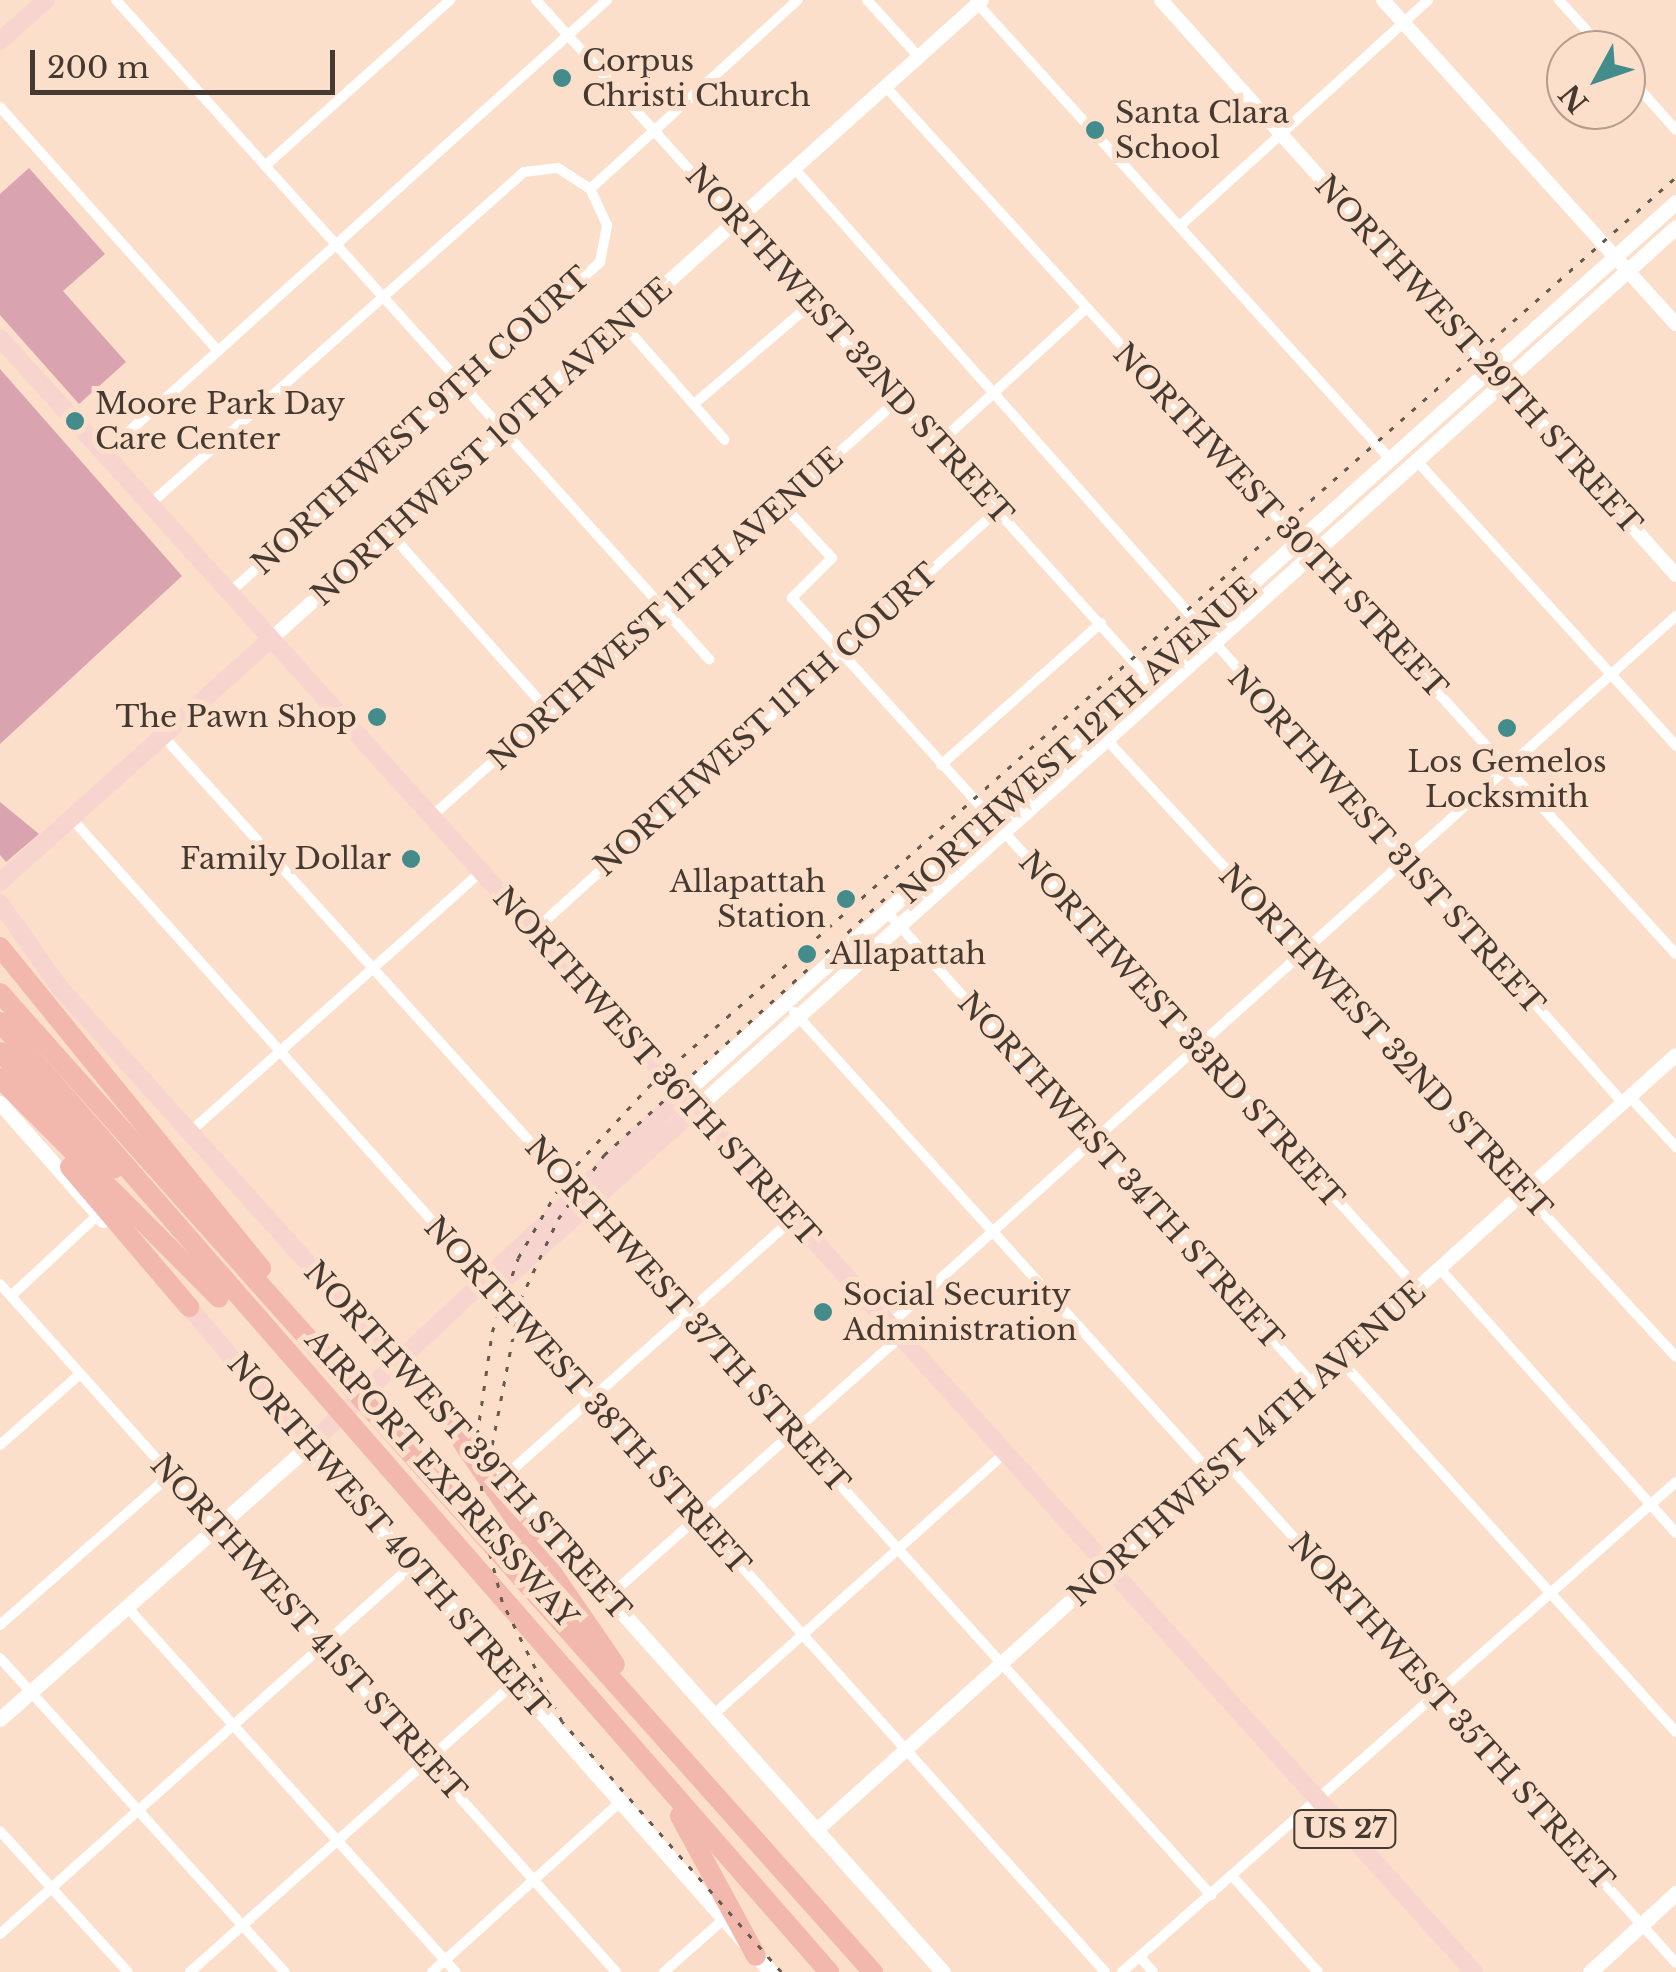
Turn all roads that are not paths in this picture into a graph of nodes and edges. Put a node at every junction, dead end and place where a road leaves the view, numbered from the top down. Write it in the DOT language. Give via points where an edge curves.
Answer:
graph roads {
  1 [pos="46,0"];
  2 [pos="116,0"];
  3 [pos="450,0"];
  4 [pos="536,0"];
  5 [pos="607,0"];
  6 [pos="798,0"];
  7 [pos="867,0"];
  8 [pos="1160,0"];
  9 [pos="1383,0"];
  10 [pos="1428,0"];
  11 [pos="1559,0"];
  12 [pos="978,1"];
  13 [pos="1404,23"];
  14 [pos="1586,30"];
  15 [pos="568,35"];
  16 [pos="0,41"];
  17 [pos="919,57"];
  18 [pos="886,86"];
  19 [pos="1646,96"];
  20 [pos="0,107"];
  21 [pos="652,129"];
  22 [pos="1676,130"];
  23 [pos="1280,134"];
  24 [pos="265,166"];
  25 [pos="796,169"];
  26 [pos="590,188"];
  27 [pos="1676,202"];
  28 [pos="739,220"];
  29 [pos="1181,224"];
  30 [pos="1676,226"];
  31 [pos="338,245"];
  32 [pos="1616,255"];
  33 [pos="1628,269"];
  34 [pos="383,293"];
  35 [pos="810,304"];
  36 [pos="1085,309"];
  37 [pos="623,324"];
  38 [pos="1676,324"];
  39 [pos="0,338"];
  40 [pos="218,351"];
  41 [pos="1490,369"];
  42 [pos="462,382"];
  43 [pos="1502,383"];
  44 [pos="994,394"];
  45 [pos="900,399"];
  46 [pos="694,404"];
  47 [pos="1448,407"];
  48 [pos="504,431"];
  49 [pos="725,440"];
  50 [pos="938,443"];
  51 [pos="104,454"];
  52 [pos="1390,459"];
  53 [pos="1416,460"];
  54 [pos="150,504"];
  55 [pos="782,504"];
  56 [pos="998,510"];
  57 [pos="1353,517"];
  58 [pos="389,532"];
  59 [pos="1298,543"];
  60 [pos="1311,555"];
  61 [pos="1676,575"];
  62 [pos="230,592"];
  63 [pos="665,608"];
  64 [pos="1676,616"];
  65 [pos="1102,623"];
  66 [pos="1200,630"];
  67 [pos="272,639"];
  68 [pos="1211,645"];
  69 [pos="839,653"];
  70 [pos="708,659"];
  71 [pos="1611,675"];
  72 [pos="1148,678"];
  73 [pos="1160,691"];
  74 [pos="552,714"];
  75 [pos="1094,726"];
  76 [pos="163,736"];
  77 [pos="1106,740"];
  78 [pos="1676,746"];
  79 [pos="942,765"];
  80 [pos="1508,769"];
  81 [pos="431,817"];
  82 [pos="72,818"];
  83 [pos="989,819"];
  84 [pos="1002,834"];
  85 [pos="1402,864"];
  86 [pos="481,872"];
  87 [pos="0,882"];
  88 [pos="0,903"];
  89 [pos="888,914"];
  90 [pos="900,927"];
  91 [pos="534,931"];
  92 [pos="0,946"];
  93 [pos="1300,954"];
  94 [pos="1676,954"];
  95 [pos="0,962"];
  96 [pos="372,968"];
  97 [pos="0,994"];
  98 [pos="786,1004"];
  99 [pos="52,1010"];
  100 [pos="800,1018"];
  101 [pos="0,1022"];
  102 [pos="1197,1048"];
  103 [pos="281,1050"];
  104 [pos="0,1052"];
  105 [pos="1676,1056"];
  106 [pos="0,1078"];
  107 [pos="0,1086"];
  108 [pos="1627,1101"];
  109 [pos="689,1102"];
  110 [pos="0,1104"];
  111 [pos="191,1132"];
  112 [pos="1094,1140"];
  113 [pos="1676,1147"];
  114 [pos="1520,1195"];
  115 [pos="582,1200"];
  116 [pos="98,1215"];
  117 [pos="793,1219"];
  118 [pos="992,1233"];
  119 [pos="206,1264"];
  120 [pos="1440,1269"];
  121 [pos="0,1284"];
  122 [pos="486,1284"];
  123 [pos="1418,1289"];
  124 [pos="11,1296"];
  125 [pos="189,1307"];
  126 [pos="688,1313"];
  127 [pos="304,1325"];
  128 [pos="895,1331"];
  129 [pos="274,1336"];
  130 [pos="1676,1357"];
  131 [pos="1340,1360"];
  132 [pos="399,1363"];
  133 [pos="80,1374"];
  134 [pos="1312,1384"];
  135 [pos="590,1403"];
  136 [pos="442,1412"];
  137 [pos="795,1431"];
  138 [pos="0,1444"];
  139 [pos="307,1447"];
  140 [pos="1005,1453"];
  141 [pos="1226,1462"];
  142 [pos="1212,1474"];
  143 [pos="170,1475"];
  144 [pos="503,1478"];
  145 [pos="1676,1482"];
  146 [pos="1650,1504"];
  147 [pos="696,1518"];
  148 [pos="216,1527"];
  149 [pos="1676,1533"];
  150 [pos="899,1548"];
  151 [pos="409,1568"];
  152 [pos="1109,1568"];
  153 [pos="1550,1594"];
  154 [pos="606,1598"];
  155 [pos="127,1606"];
  156 [pos="0,1625"];
  157 [pos="802,1637"];
  158 [pos="320,1645"];
  159 [pos="0,1658"];
  160 [pos="1002,1665"];
  161 [pos="514,1682"];
  162 [pos="627,1689"];
  163 [pos="32,1690"];
  164 [pos="1438,1694"];
  165 [pos="712,1717"];
  166 [pos="0,1719"];
  167 [pos="231,1725"];
  168 [pos="1676,1732"];
  169 [pos="632,1749"];
  170 [pos="906,1752"];
  171 [pos="426,1761"];
  172 [pos="1319,1800"];
  173 [pos="620,1802"];
  174 [pos="138,1809"];
  175 [pos="0,1831"];
  176 [pos="816,1831"];
  177 [pos="337,1841"];
  178 [pos="1234,1877"];
  179 [pos="534,1879"];
  180 [pos="51,1888"];
  181 [pos="1676,1893"];
  182 [pos="1211,1895"];
  183 [pos="724,1919"];
  184 [pos="1641,1924"];
  185 [pos="242,1926"];
  186 [pos="0,1934"];
  187 [pos="756,1956"];
  188 [pos="1140,1957"];
  189 [pos="445,1960"];
  190 [pos="1676,1964"];
  191 [pos="128,1972"];
  192 [pos="190,1972"];
  193 [pos="284,1972"];
  194 [pos="432,1972"];
  195 [pos="456,1972"];
  196 [pos="616,1972"];
  197 [pos="664,1972"];
  198 [pos="771,1972"];
  199 [pos="829,1972"];
  200 [pos="873,1972"];
  201 [pos="943,1972"];
  202 [pos="1105,1972"];
  203 [pos="1122,1972"];
  204 [pos="1154,1972"];
  205 [pos="1318,1972"];
  206 [pos="1474,1972"];
  207 [pos="1590,1972"];
  1 -- 16 [label="main road"];
  2 -- 24 [label="street"];
  3 -- 24 [label="street"];
  4 -- 15 [label="street, NORTHWEST 32ND STREET"];
  5 -- 15 [label="street"];
  6 -- 21 [label="street"];
  7 -- 17 [label="street"];
  8 -- 23 [label="street, NORTHWEST 29TH STREET"];
  9 -- 13 [label="street"];
  10 -- 13 [label="street"];
  11 -- 14 [label="street"];
  12 -- 17 [label="street, NORTHWEST 10TH AVENUE"];
  12 -- 29 [label="street"];
  13 -- 23 [label="street"];
  13 -- 32 [label="street"];
  15 -- 21 [label="street, NORTHWEST 32ND STREET"];
  15 -- 31 [label="street"];
  17 -- 18 [label="street, NORTHWEST 10TH AVENUE"];
  18 -- 25 [label="street, NORTHWEST 10TH AVENUE"];
  18 -- 36 [label="street, NORTHWEST 30TH STREET"];
  19 -- 22 [label="street"];
  20 -- 40 [label="street"];
  21 -- 26 [label="street"];
  21 -- 28 [label="street, NORTHWEST 32ND STREET"];
  23 -- 29 [label="street"];
  23 -- 41 [label="street, NORTHWEST 29TH STREET"];
  24 -- 31 [label="street"];
  25 -- 28 [label="street, NORTHWEST 10TH AVENUE"];
  25 -- 44 [label="street, NORTHWEST 31ST STREET"];
  26 -- 34 [label="street" via="558,168 524,172"];
  26 -- 42 [label="street, NORTHWEST 9TH COURT" via="607,226 600,262"];
  27 -- 32 [label="main road, NORTHWEST 12TH AVENUE"];
  28 -- 35 [label="street, NORTHWEST 32ND STREET"];
  28 -- 37 [label="street, NORTHWEST 10TH AVENUE"];
  29 -- 52 [label="street"];
  30 -- 33 [label="main road, NORTHWEST 12TH AVENUE"];
  31 -- 34 [label="street"];
  31 -- 40 [label="street"];
  32 -- 33 [label="street"];
  32 -- 41 [label="main road, NORTHWEST 12TH AVENUE"];
  33 -- 38 [label="street"];
  33 -- 43 [label="main road, NORTHWEST 12TH AVENUE"];
  34 -- 42 [label="street"];
  34 -- 54 [label="street"];
  35 -- 45 [label="street, NORTHWEST 32ND STREET"];
  35 -- 46 [label="street"];
  36 -- 44 [label="street"];
  36 -- 59 [label="street, NORTHWEST 30TH STREET"];
  37 -- 46 [label="street"];
  37 -- 48 [label="street, NORTHWEST 10TH AVENUE"];
  39 -- 51 [label="main road, NORTHWEST 36TH STREET / US 27"];
  40 -- 51 [label="street"];
  41 -- 43 [label="street, NORTHWEST 29TH STREET"];
  41 -- 47 [label="main road, NORTHWEST 12TH AVENUE"];
  42 -- 48 [label="street"];
  42 -- 62 [label="street, NORTHWEST 9TH COURT"];
  43 -- 53 [label="main road, NORTHWEST 12TH AVENUE"];
  43 -- 61 [label="street, NORTHWEST 29TH STREET"];
  44 -- 50 [label="street"];
  44 -- 66 [label="street, NORTHWEST 31ST STREET"];
  45 -- 50 [label="street, NORTHWEST 32ND STREET"];
  45 -- 55 [label="street, NORTHWEST 11TH AVENUE"];
  46 -- 49 [label="street"];
  47 -- 52 [label="main road, NORTHWEST 12TH AVENUE"];
  47 -- 53 [label="main road"];
  48 -- 58 [label="street, NORTHWEST 10TH AVENUE"];
  48 -- 63 [label="street"];
  50 -- 56 [label="street, NORTHWEST 32ND STREET"];
  51 -- 54 [label="main road, NORTHWEST 36TH STREET / US 27"];
  52 -- 57 [label="main road"];
  52 -- 59 [label="main road, NORTHWEST 12TH AVENUE"];
  53 -- 57 [label="main road, NORTHWEST 12TH AVENUE"];
  53 -- 71 [label="street"];
  54 -- 62 [label="main road, NORTHWEST 36TH STREET / US 27"];
  55 -- 63 [label="street, NORTHWEST 11TH AVENUE"];
  55 -- 69 [label="street, NORTHWEST 33RD STREET" via="832,558 792,598"];
  56 -- 65 [label="street, NORTHWEST 32ND STREET"];
  56 -- 69 [label="street, NORTHWEST 11TH COURT"];
  57 -- 60 [label="main road, NORTHWEST 12TH AVENUE"];
  58 -- 67 [label="street, NORTHWEST 10TH AVENUE"];
  58 -- 74 [label="street"];
  59 -- 60 [label="street, NORTHWEST 30TH STREET"];
  59 -- 66 [label="main road, NORTHWEST 12TH AVENUE"];
  60 -- 68 [label="main road, NORTHWEST 12TH AVENUE"];
  60 -- 80 [label="street, NORTHWEST 30TH STREET"];
  62 -- 67 [label="main road, NORTHWEST 36TH STREET / US 27"];
  63 -- 70 [label="street"];
  63 -- 74 [label="street, NORTHWEST 11TH AVENUE"];
  64 -- 71 [label="street"];
  65 -- 72 [label="street, NORTHWEST 32ND STREET"];
  65 -- 79 [label="street"];
  66 -- 68 [label="street, NORTHWEST 31ST STREET"];
  66 -- 72 [label="main road, NORTHWEST 12TH AVENUE"];
  67 -- 76 [label="main road, NORTHWEST 10TH AVENUE"];
  67 -- 81 [label="main road, NORTHWEST 36TH STREET / US 27"];
  68 -- 73 [label="main road, NORTHWEST 12TH AVENUE"];
  68 -- 85 [label="street, NORTHWEST 31ST STREET"];
  69 -- 79 [label="street, NORTHWEST 33RD STREET"];
  69 -- 91 [label="street, NORTHWEST 11TH COURT"];
  71 -- 78 [label="street"];
  71 -- 80 [label="street"];
  72 -- 73 [label="street, NORTHWEST 32ND STREET"];
  72 -- 75 [label="main road, NORTHWEST 12TH AVENUE"];
  73 -- 77 [label="main road, NORTHWEST 12TH AVENUE"];
  74 -- 81 [label="street, NORTHWEST 11TH AVENUE"];
  75 -- 77 [label="street, NORTHWEST 32ND STREET"];
  75 -- 83 [label="main road, NORTHWEST 12TH AVENUE"];
  76 -- 82 [label="main road, NORTHWEST 10TH AVENUE"];
  76 -- 96 [label="street, NORTHWEST 37TH STREET"];
  77 -- 84 [label="main road, NORTHWEST 12TH AVENUE"];
  77 -- 93 [label="street, NORTHWEST 32ND STREET"];
  79 -- 83 [label="street, NORTHWEST 33RD STREET"];
  80 -- 85 [label="street"];
  80 -- 94 [label="street, NORTHWEST 30TH STREET"];
  81 -- 86 [label="main road, NORTHWEST 36TH STREET / US 27"];
  82 -- 87 [label="main road, NORTHWEST 10TH AVENUE"];
  82 -- 103 [label="street, NORTHWEST 38TH STREET"];
  83 -- 84 [label="street, NORTHWEST 33RD STREET"];
  83 -- 89 [label="main road, NORTHWEST 12TH AVENUE"];
  84 -- 90 [label="main road, NORTHWEST 12TH AVENUE"];
  84 -- 102 [label="street, NORTHWEST 33RD STREET"];
  85 -- 93 [label="street"];
  85 -- 108 [label="street, NORTHWEST 31ST STREET"];
  86 -- 91 [label="main road, NORTHWEST 36TH STREET / US 27"];
  86 -- 96 [label="street"];
  88 -- 111 [label="main road, NORTHWEST 39TH STREET" via="60,988"];
  89 -- 90 [label="street, NORTHWEST 34TH STREET"];
  89 -- 98 [label="main road, NORTHWEST 12TH AVENUE"];
  90 -- 100 [label="main road, NORTHWEST 12TH AVENUE"];
  90 -- 112 [label="street, NORTHWEST 34TH STREET"];
  91 -- 109 [label="main road, NORTHWEST 36TH STREET / US 27"];
  92 -- 99 [label="highway"];
  93 -- 102 [label="street"];
  93 -- 114 [label="street, NORTHWEST 32ND STREET"];
  95 -- 99 [label="highway"];
  96 -- 103 [label="street"];
  96 -- 115 [label="street, NORTHWEST 37TH STREET"];
  97 -- 127 [label="highway, AIRPORT EXPRESSWAY"];
  98 -- 100 [label="street"];
  98 -- 109 [label="main road, NORTHWEST 12TH AVENUE"];
  99 -- 127 [label="highway"];
  100 -- 109 [label="main road, NORTHWEST 12TH AVENUE"];
  100 -- 118 [label="street"];
  101 -- 119 [label="highway, AIRPORT EXPRESSWAY"];
  102 -- 112 [label="street"];
  102 -- 123 [label="street, NORTHWEST 33RD STREET"];
  103 -- 111 [label="street"];
  103 -- 122 [label="street, NORTHWEST 38TH STREET"];
  104 -- 119 [label="highway"];
  105 -- 108 [label="street, NORTHWEST 14TH AVENUE"];
  106 -- 129 [label="highway" via="234,1312"];
  107 -- 125 [label="highway"];
  108 -- 113 [label="street, NORTHWEST 31ST STREET"];
  108 -- 114 [label="street, NORTHWEST 14TH AVENUE"];
  109 -- 115 [label="main road, NORTHWEST 12TH AVENUE"];
  109 -- 117 [label="main road, NORTHWEST 36TH STREET / US 27"];
  110 -- 116 [label="main road, NORTHWEST 40TH STREET"];
  111 -- 132 [label="main road, NORTHWEST 39TH STREET"];
  112 -- 118 [label="street"];
  112 -- 134 [label="street, NORTHWEST 34TH STREET"];
  114 -- 120 [label="street, NORTHWEST 14TH AVENUE"];
  114 -- 130 [label="street, NORTHWEST 32ND STREET"];
  115 -- 122 [label="main road, NORTHWEST 12TH AVENUE" via="505,1280"];
  115 -- 126 [label="street, NORTHWEST 37TH STREET"];
  116 -- 124 [label="street"];
  116 -- 125 [label="main road, NORTHWEST 40TH STREET"];
  117 -- 126 [label="street"];
  117 -- 128 [label="main road, NORTHWEST 36TH STREET / US 27"];
  118 -- 128 [label="street"];
  118 -- 142 [label="street"];
  119 -- 129 [label="highway, AIRPORT EXPRESSWAY"];
  120 -- 123 [label="street, NORTHWEST 14TH AVENUE"];
  120 -- 146 [label="street"];
  121 -- 124 [label="street, NORTHWEST 41ST STREET"];
  122 -- 132 [label="main road, NORTHWEST 12TH AVENUE"];
  122 -- 135 [label="street, NORTHWEST 38TH STREET"];
  123 -- 131 [label="street, NORTHWEST 14TH AVENUE"];
  124 -- 133 [label="street, NORTHWEST 41ST STREET"];
  125 -- 139 [label="main road, NORTHWEST 40TH STREET"];
  126 -- 135 [label="street"];
  126 -- 137 [label="street, NORTHWEST 37TH STREET"];
  127 -- 162 [label="highway, AIRPORT EXPRESSWAY"];
  128 -- 137 [label="street"];
  128 -- 140 [label="main road, NORTHWEST 36TH STREET / US 27"];
  129 -- 169 [label="highway, AIRPORT EXPRESSWAY"];
  131 -- 134 [label="street, NORTHWEST 14TH AVENUE"];
  131 -- 153 [label="street"];
  132 -- 136 [label="main road, NORTHWEST 39TH STREET"];
  132 -- 139 [label="main road, NORTHWEST 12TH AVENUE"];
  133 -- 138 [label="street"];
  133 -- 143 [label="street, NORTHWEST 41ST STREET"];
  134 -- 141 [label="street, NORTHWEST 14TH AVENUE"];
  135 -- 144 [label="street"];
  135 -- 147 [label="street, NORTHWEST 38TH STREET"];
  136 -- 144 [label="main road, NORTHWEST 39TH STREET"];
  136 -- 162 [label="highway" via="596,1629"];
  137 -- 147 [label="street"];
  137 -- 150 [label="street, NORTHWEST 37TH STREET"];
  139 -- 148 [label="main road, NORTHWEST 12TH AVENUE"];
  139 -- 151 [label="main road, NORTHWEST 40TH STREET"];
  140 -- 150 [label="street"];
  140 -- 152 [label="main road, NORTHWEST 36TH STREET / US 27"];
  141 -- 142 [label="street, NORTHWEST 14TH AVENUE"];
  141 -- 164 [label="street, NORTHWEST 35TH STREET"];
  142 -- 152 [label="street, NORTHWEST 14TH AVENUE"];
  143 -- 148 [label="street, NORTHWEST 41ST STREET"];
  143 -- 156 [label="street"];
  144 -- 154 [label="main road, NORTHWEST 39TH STREET"];
  145 -- 146 [label="street"];
  146 -- 149 [label="street"];
  146 -- 153 [label="street"];
  147 -- 154 [label="street"];
  147 -- 157 [label="street, NORTHWEST 38TH STREET"];
  148 -- 155 [label="main road, NORTHWEST 12TH AVENUE"];
  148 -- 158 [label="street, NORTHWEST 41ST STREET"];
  150 -- 157 [label="street"];
  150 -- 160 [label="street, NORTHWEST 37TH STREET"];
  151 -- 158 [label="street"];
  151 -- 161 [label="main road, NORTHWEST 40TH STREET"];
  152 -- 160 [label="street, NORTHWEST 14TH AVENUE"];
  152 -- 172 [label="main road, NORTHWEST 36TH STREET / US 27"];
  153 -- 164 [label="street"];
  153 -- 168 [label="street"];
  154 -- 165 [label="main road, NORTHWEST 39TH STREET"];
  155 -- 163 [label="main road, NORTHWEST 12TH AVENUE"];
  155 -- 167 [label="street"];
  157 -- 165 [label="street"];
  157 -- 170 [label="street, NORTHWEST 38TH STREET"];
  158 -- 167 [label="street"];
  158 -- 171 [label="street, NORTHWEST 41ST STREET"];
  159 -- 163 [label="street"];
  160 -- 170 [label="street, NORTHWEST 14TH AVENUE"];
  160 -- 182 [label="street, NORTHWEST 37TH STREET"];
  161 -- 171 [label="street"];
  161 -- 173 [label="main road, NORTHWEST 40TH STREET"];
  162 -- 200 [label="highway, AIRPORT EXPRESSWAY"];
  163 -- 166 [label="main road, NORTHWEST 12TH AVENUE"];
  163 -- 174 [label="street"];
  164 -- 172 [label="street"];
  164 -- 184 [label="street, NORTHWEST 35TH STREET"];
  165 -- 176 [label="main road, NORTHWEST 39TH STREET"];
  167 -- 174 [label="street"];
  167 -- 177 [label="street"];
  169 -- 187 [label="highway"];
  169 -- 199 [label="highway, AIRPORT EXPRESSWAY"];
  170 -- 176 [label="street, NORTHWEST 14TH AVENUE"];
  170 -- 202 [label="street, NORTHWEST 38TH STREET"];
  171 -- 177 [label="street"];
  171 -- 179 [label="street, NORTHWEST 41ST STREET"];
  172 -- 178 [label="street"];
  172 -- 206 [label="main road, NORTHWEST 36TH STREET / US 27"];
  173 -- 179 [label="street"];
  173 -- 183 [label="main road, NORTHWEST 40TH STREET"];
  174 -- 180 [label="street"];
  174 -- 185 [label="street"];
  175 -- 180 [label="street"];
  176 -- 201 [label="main road, NORTHWEST 39TH STREET"];
  177 -- 185 [label="street"];
  177 -- 189 [label="street"];
  178 -- 182 [label="street"];
  178 -- 205 [label="street"];
  179 -- 189 [label="street"];
  179 -- 196 [label="street, NORTHWEST 41ST STREET"];
  180 -- 186 [label="street"];
  180 -- 191 [label="street"];
  181 -- 184 [label="main road"];
  182 -- 188 [label="street"];
  183 -- 187 [label="main road, NORTHWEST 40TH STREET"];
  183 -- 197 [label="street"];
  184 -- 190 [label="street, NORTHWEST 35TH STREET"];
  184 -- 207 [label="main road"];
  185 -- 192 [label="street"];
  185 -- 193 [label="street"];
  187 -- 198 [label="main road, NORTHWEST 40TH STREET"];
  188 -- 203 [label="street"];
  188 -- 204 [label="street"];
  189 -- 194 [label="street"];
  189 -- 195 [label="street"];
}
